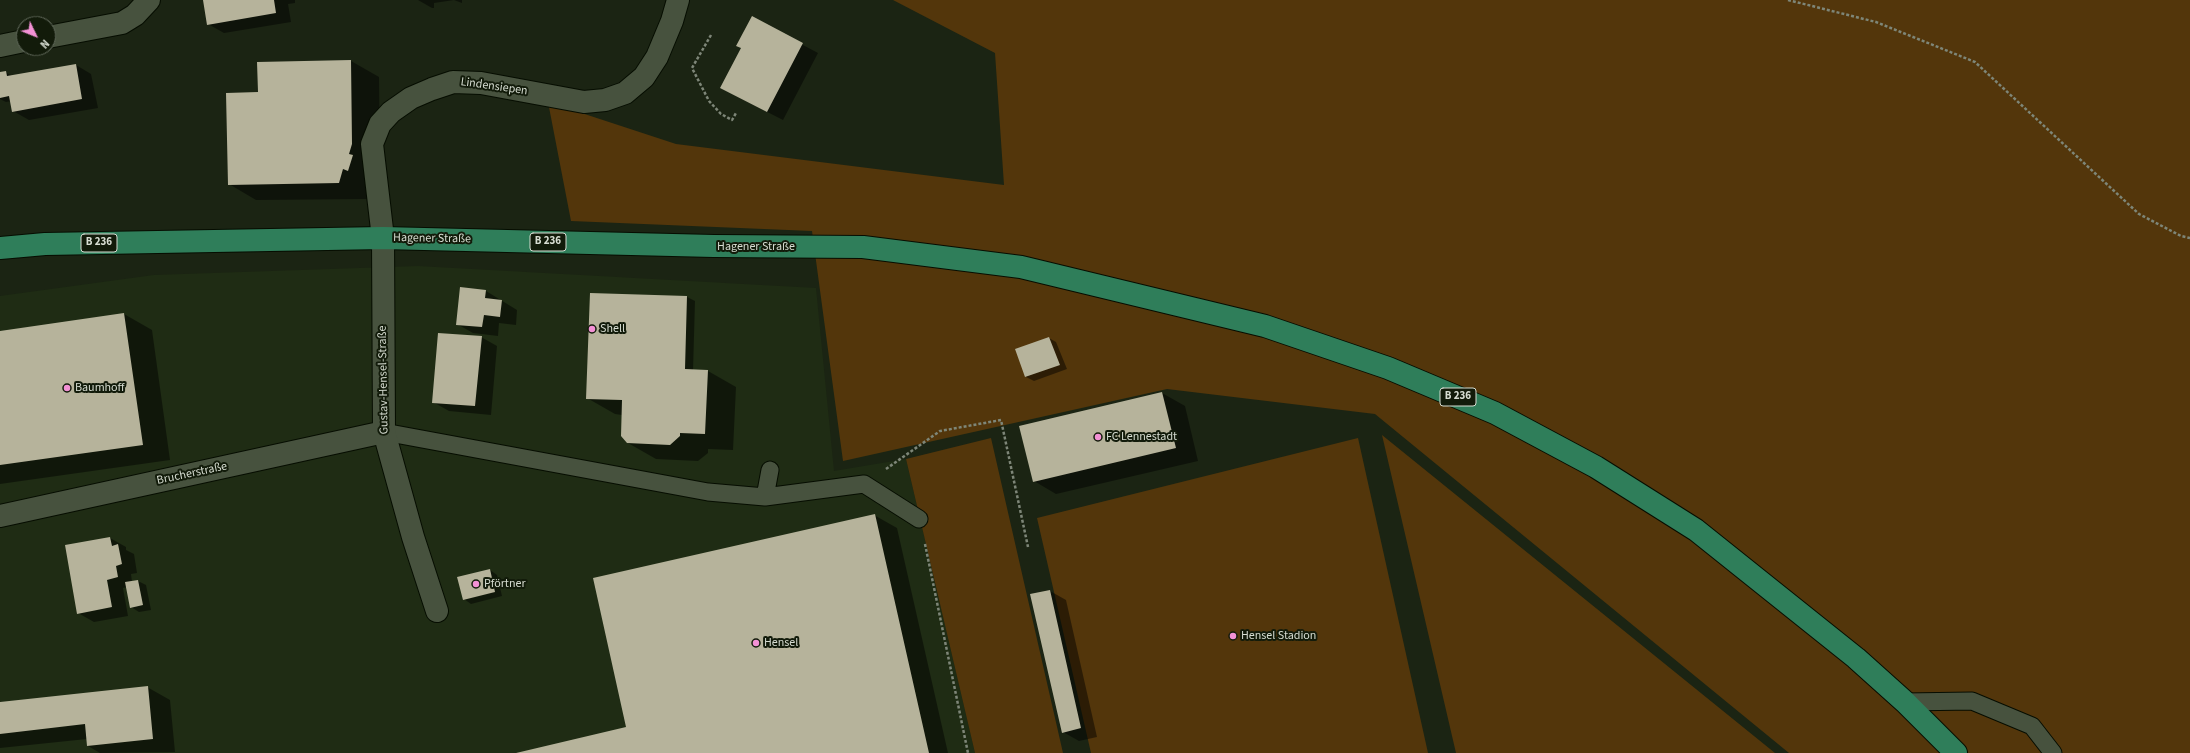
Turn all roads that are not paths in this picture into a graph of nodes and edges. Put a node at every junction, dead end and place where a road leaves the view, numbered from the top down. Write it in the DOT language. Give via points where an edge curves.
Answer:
graph roads {
  1 [pos="149,0"];
  2 [pos="678,0"];
  3 [pos="56,35"];
  4 [pos="16,43"];
  5 [pos="0,46"];
  6 [pos="383,238"];
  7 [pos="0,248"];
  8 [pos="384,432"];
  9 [pos="770,470"];
  10 [pos="765,497"];
  11 [pos="0,516"];
  12 [pos="919,519"];
  13 [pos="438,610"];
  14 [pos="1905,702"];
  15 [pos="1956,753"];
  16 [pos="2053,753"];
  1 -- 3 [label="street" via="135,15 122,23"];
  2 -- 6 [label="street, Lindensiepen" via="657,57 644,77 625,92 605,100 584,102 481,83 453,82 425,92 391,112 380,124 372,144"];
  4 -- 5 [label="street"];
  6 -- 7 [label="main road, Hagener Straße / B 236" via="45,244"];
  6 -- 8 [label="street, Gustav-Hensel-Straße"];
  6 -- 14 [label="main road, Hagener Straße / B 236" via="863,247 1021,267 1265,326 1388,368 1494,413 1596,467 1696,530 1856,658"];
  8 -- 10 [label="lane" via="708,492"];
  8 -- 11 [label="street, Brucherstraße"];
  8 -- 13 [label="street, Gustav-Hensel-Straße" via="413,537"];
  9 -- 10 [label="lane"];
  10 -- 12 [label="lane" via="864,484"];
  14 -- 15 [label="main road, B 236"];
  14 -- 16 [label="lane" via="1972,701 2032,726"];
}
